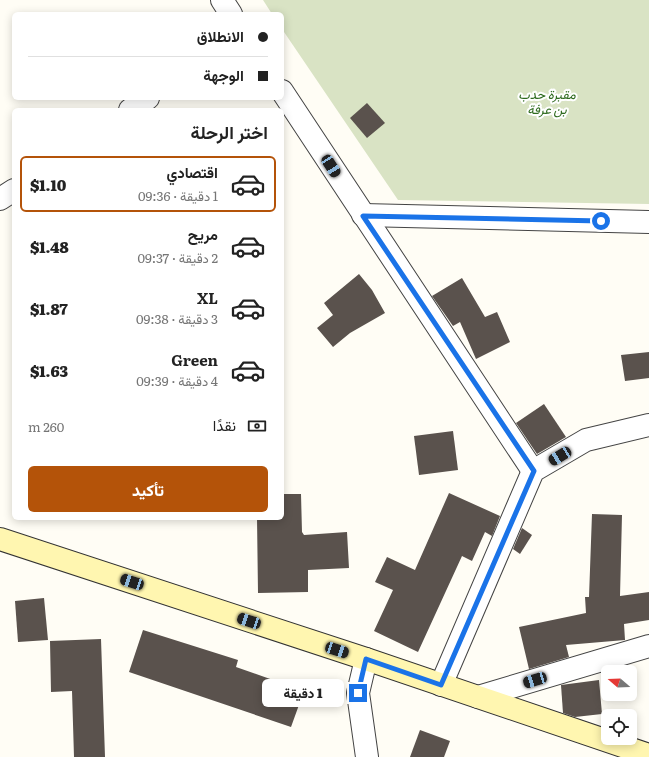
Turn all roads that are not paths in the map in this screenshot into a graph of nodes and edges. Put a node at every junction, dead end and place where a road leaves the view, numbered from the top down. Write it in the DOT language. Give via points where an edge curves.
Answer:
graph roads {
  1 [pos="222,0"];
  2 [pos="230,12"];
  3 [pos="284,94"];
  4 [pos="145,100"];
  5 [pos="133,108"];
  6 [pos="12,191"];
  7 [pos="0,199"];
  8 [pos="363,216"];
  9 [pos="649,222"];
  10 [pos="649,425"];
  11 [pos="534,471"];
  12 [pos="0,539"];
  13 [pos="649,646"];
  14 [pos="366,659"];
  15 [pos="441,685"];
  16 [pos="478,697"];
  17 [pos="649,755"];
  18 [pos="367,757"];
  1 -- 2 [label="street"];
  3 -- 8 [label="street"];
  4 -- 5 [label="street"];
  6 -- 7 [label="street"];
  8 -- 9 [label="street"];
  8 -- 11 [label="street"];
  10 -- 11 [label="street" via="586,440"];
  11 -- 15 [label="street"];
  12 -- 14 [label="street"];
  13 -- 16 [label="street"];
  14 -- 15 [label="street"];
  14 -- 18 [label="street" via="358,693"];
  15 -- 16 [label="street"];
  16 -- 17 [label="street"];
}
